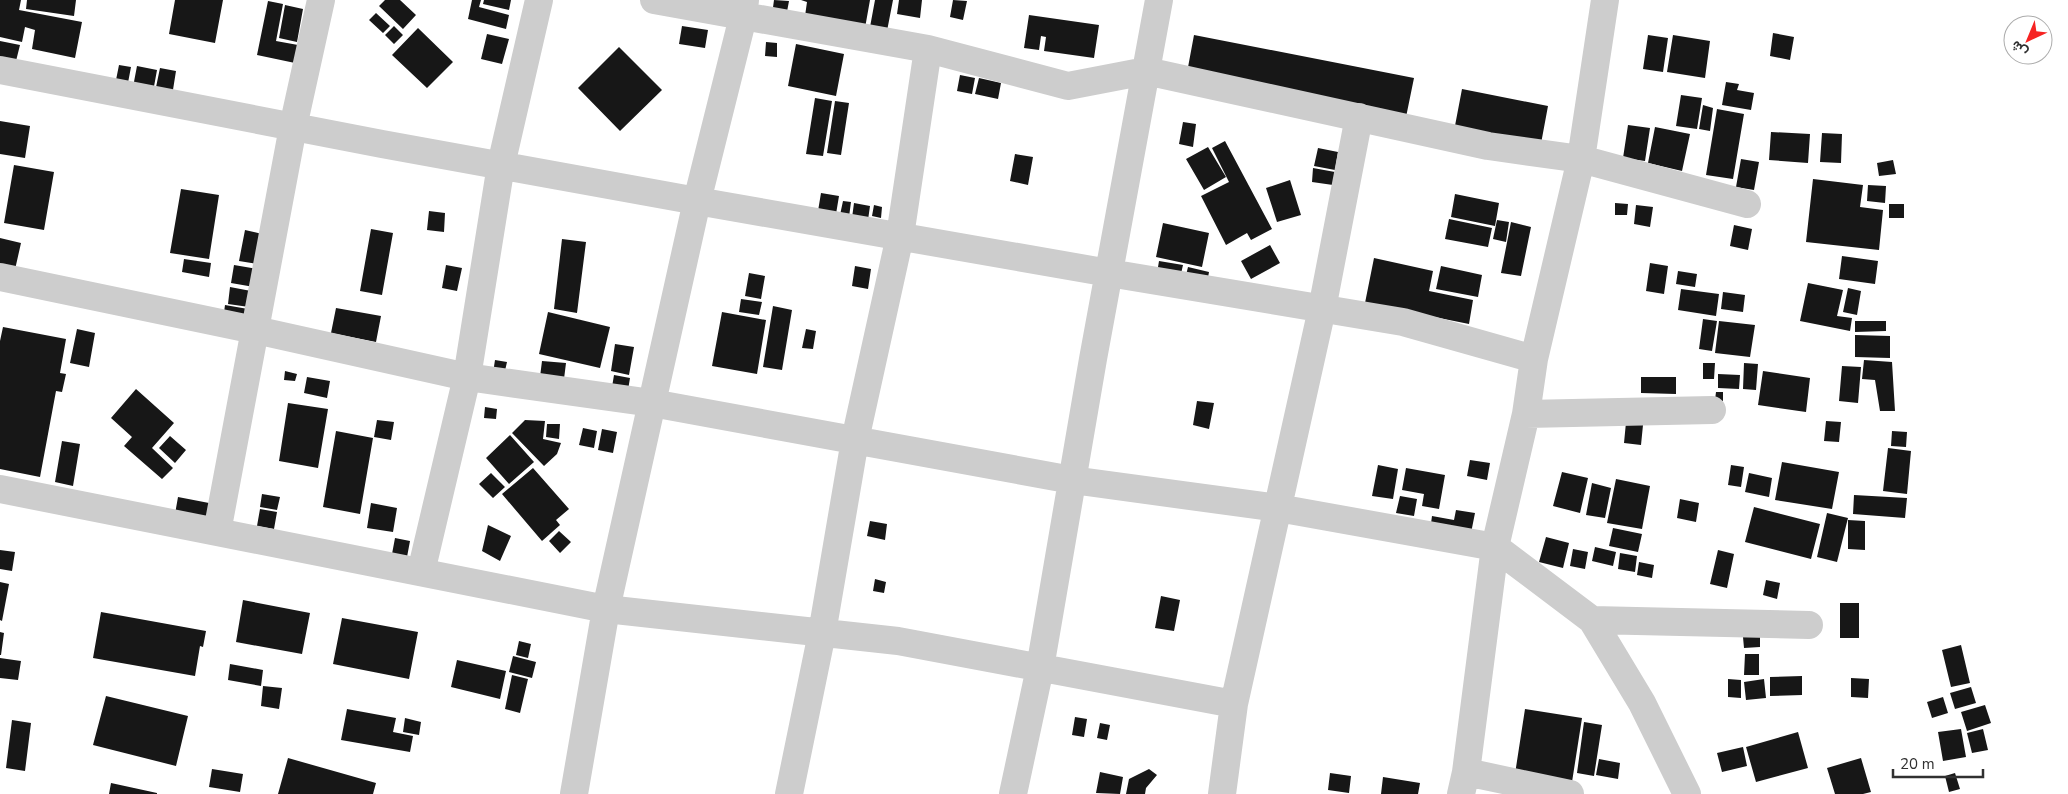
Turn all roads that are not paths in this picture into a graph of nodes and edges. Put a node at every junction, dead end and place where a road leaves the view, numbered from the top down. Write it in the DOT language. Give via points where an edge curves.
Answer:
graph roads {
  1 [pos="321,0"];
  2 [pos="539,0"];
  3 [pos="654,0"];
  4 [pos="1159,0"];
  5 [pos="1605,0"];
  6 [pos="744,8"];
  7 [pos="928,50"];
  8 [pos="0,70"];
  9 [pos="1146,71"];
  10 [pos="1359,117"];
  11 [pos="293,127"];
  12 [pos="1581,158"];
  13 [pos="501,165"];
  14 [pos="697,201"];
  15 [pos="1747,204"];
  16 [pos="900,236"];
  17 [pos="1109,273"];
  18 [pos="0,277"];
  19 [pos="1322,309"];
  20 [pos="255,330"];
  21 [pos="1534,359"];
  22 [pos="467,377"];
  23 [pos="652,403"];
  24 [pos="1712,410"];
  25 [pos="1526,414"];
  26 [pos="855,440"];
  27 [pos="1072,480"];
  28 [pos="0,489"];
  29 [pos="1278,508"];
  30 [pos="217,532"];
  31 [pos="1495,547"];
  32 [pos="421,572"];
  33 [pos="606,609"];
  34 [pos="1592,620"];
  35 [pos="1809,625"];
  36 [pos="822,633"];
  37 [pos="1040,668"];
  38 [pos="1234,704"];
  39 [pos="1463,783"];
  40 [pos="578,793"];
  41 [pos="789,794"];
  42 [pos="1013,794"];
  43 [pos="1222,794"];
  44 [pos="1570,794"];
  45 [pos="1687,794"];
  1 -- 11 [label="street"];
  2 -- 13 [label="street"];
  3 -- 6 [label="street"];
  4 -- 9 [label="street"];
  5 -- 12 [label="street"];
  6 -- 7 [label="street"];
  6 -- 14 [label="street"];
  7 -- 9 [label="street" via="1068,86"];
  7 -- 16 [label="street"];
  8 -- 11 [label="street"];
  9 -- 10 [label="street"];
  9 -- 17 [label="street"];
  10 -- 12 [label="street" via="1488,146"];
  10 -- 19 [label="street"];
  11 -- 13 [label="street"];
  11 -- 20 [label="street"];
  12 -- 15 [label="street"];
  12 -- 21 [label="street"];
  13 -- 14 [label="street"];
  13 -- 22 [label="street"];
  14 -- 16 [label="street"];
  14 -- 23 [label="street"];
  16 -- 17 [label="street"];
  16 -- 26 [label="street"];
  17 -- 19 [label="street"];
  17 -- 27 [label="street"];
  18 -- 20 [label="street"];
  19 -- 21 [label="street" via="1403,322"];
  19 -- 29 [label="street"];
  20 -- 22 [label="street"];
  20 -- 30 [label="street"];
  21 -- 25 [label="street"];
  22 -- 23 [label="street"];
  22 -- 32 [label="street"];
  23 -- 26 [label="street"];
  23 -- 33 [label="street"];
  24 -- 25 [label="street"];
  25 -- 31 [label="street"];
  26 -- 27 [label="street"];
  26 -- 36 [label="street"];
  27 -- 29 [label="street"];
  27 -- 37 [label="street"];
  28 -- 30 [label="street"];
  29 -- 31 [label="street"];
  29 -- 38 [label="street"];
  30 -- 32 [label="street"];
  31 -- 34 [label="street"];
  31 -- 39 [label="street"];
  32 -- 33 [label="street"];
  33 -- 36 [label="street"];
  33 -- 40 [label="street"];
  34 -- 35 [label="street"];
  34 -- 45 [label="street" via="1642,703"];
  36 -- 37 [label="street" via="898,642"];
  36 -- 41 [label="street"];
  37 -- 38 [label="street"];
  37 -- 42 [label="street"];
  38 -- 43 [label="street"];
  39 -- 44 [label="street"];
}
